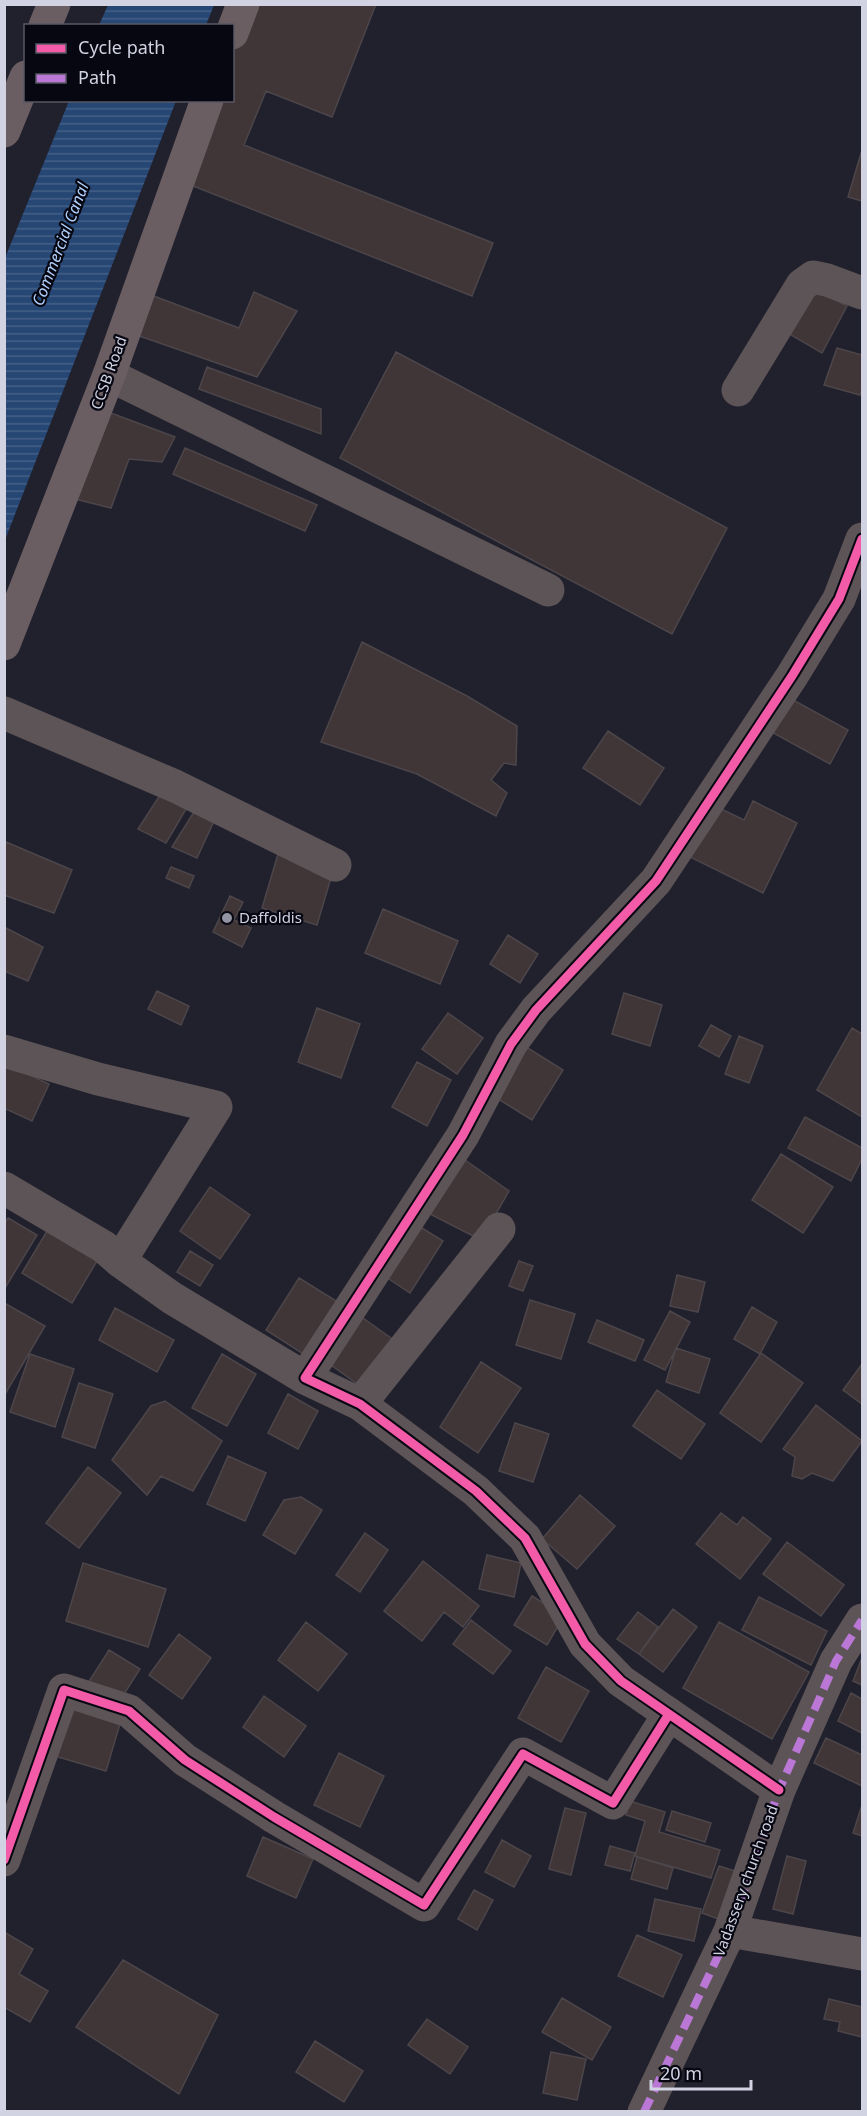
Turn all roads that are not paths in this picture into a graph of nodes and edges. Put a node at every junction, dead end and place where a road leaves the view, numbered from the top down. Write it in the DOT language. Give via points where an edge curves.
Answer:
graph roads {
  1 [pos="54,4"];
  2 [pos="243,4"];
  3 [pos="46,24"];
  4 [pos="234,28"];
  5 [pos="24,82"];
  6 [pos="206,102"];
  7 [pos="4,131"];
  8 [pos="862,293"];
  9 [pos="110,375"];
  10 [pos="738,390"];
  11 [pos="861,548"];
  12 [pos="548,590"];
  13 [pos="4,644"];
  14 [pos="4,713"];
  15 [pos="335,865"];
  16 [pos="4,1051"];
  17 [pos="4,1188"];
  18 [pos="499,1229"];
  19 [pos="120,1261"];
  20 [pos="305,1378"];
  21 [pos="360,1404"];
  22 [pos="862,1620"];
  23 [pos="669,1714"];
  24 [pos="779,1790"];
  25 [pos="4,1860"];
  26 [pos="730,1931"];
  27 [pos="862,1954"];
  28 [pos="644,2112"];
  1 -- 3 [label="main road"];
  2 -- 4 [label="main road"];
  5 -- 7 [label="main road"];
  6 -- 9 [label="main road, CCSB Road"];
  8 -- 10 [label="street" via="813,277 802,285"];
  9 -- 12 [label="street"];
  9 -- 13 [label="main road, CCSB Road"];
  11 -- 20 [label="street" via="839,599 792,676 656,881 536,1011 511,1044 463,1135"];
  14 -- 15 [label="street" via="175,786"];
  16 -- 19 [label="street" via="98,1079 216,1107"];
  17 -- 19 [label="street" via="104,1247"];
  18 -- 21 [label="street"];
  19 -- 20 [label="street" via="172,1298"];
  20 -- 21 [label="street"];
  21 -- 23 [label="street" via="476,1491 525,1538 585,1644 621,1682"];
  22 -- 24 [label="street, Vadassery church road" via="836,1661"];
  23 -- 24 [label="street"];
  23 -- 25 [label="street" via="613,1803 523,1754 424,1905 185,1760 129,1711 64,1690"];
  24 -- 26 [label="street, Vadassery church road"];
  26 -- 27 [label="street"];
  26 -- 28 [label="street, Vadassery church road"];
}
